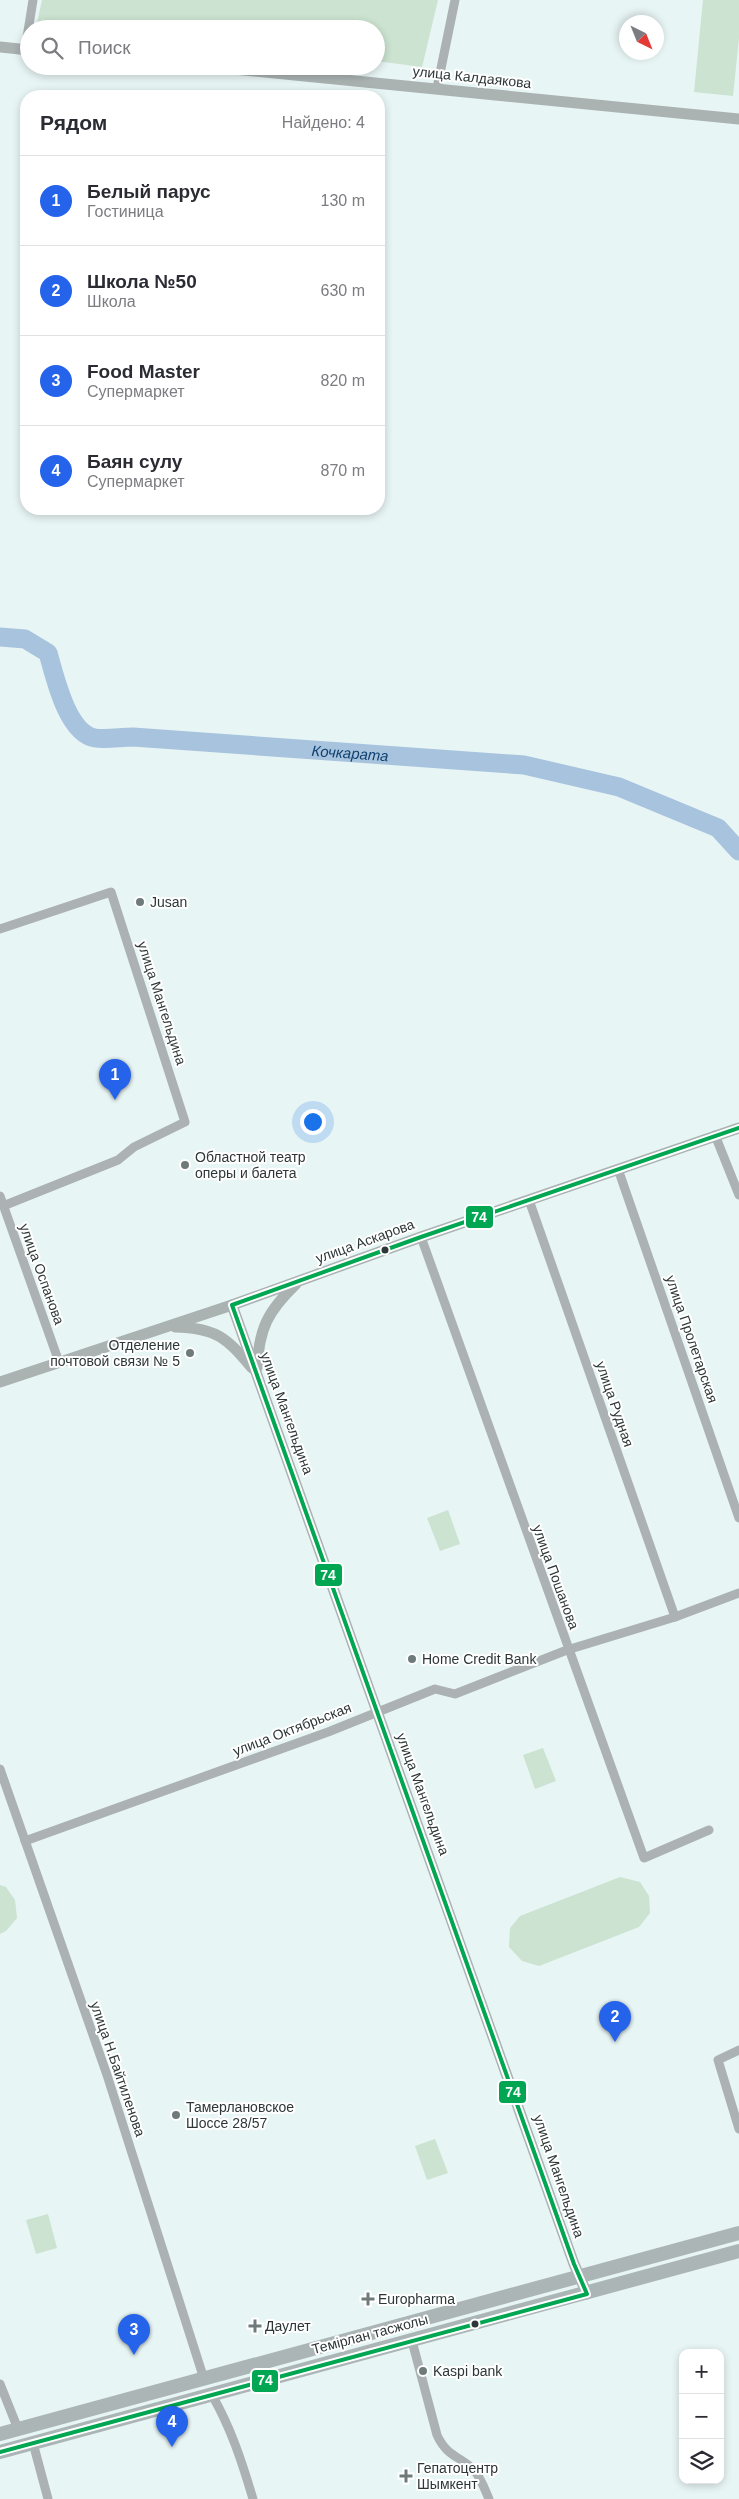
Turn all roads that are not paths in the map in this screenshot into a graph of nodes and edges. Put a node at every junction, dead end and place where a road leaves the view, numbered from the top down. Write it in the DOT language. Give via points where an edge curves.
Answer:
graph roads {
  1 [pos="33,0"];
  2 [pos="455,0"];
  3 [pos="31,20"];
  4 [pos="0,47"];
  5 [pos="20,49"];
  6 [pos="299,75"];
  7 [pos="437,88"];
  8 [pos="739,119"];
  9 [pos="0,929"];
  10 [pos="739,1128"];
  11 [pos="716,1135"];
  12 [pos="618,1169"];
  13 [pos="739,1195"];
  14 [pos="0,1196"];
  15 [pos="529,1200"];
  16 [pos="3,1206"];
  17 [pos="421,1237"];
  18 [pos="301,1280"];
  19 [pos="232,1305"];
  20 [pos="166,1327"];
  21 [pos="59,1362"];
  22 [pos="257,1374"];
  23 [pos="0,1382"];
  24 [pos="739,1518"];
  25 [pos="739,1594"];
  26 [pos="675,1617"];
  27 [pos="567,1650"];
  28 [pos="378,1711"];
  29 [pos="0,1769"];
  30 [pos="709,1830"];
  31 [pos="25,1841"];
  32 [pos="739,2050"];
  33 [pos="739,2129"];
  34 [pos="739,2233"];
  35 [pos="739,2251"];
  36 [pos="579,2277"];
  37 [pos="587,2294"];
  38 [pos="412,2341"];
  39 [pos="204,2379"];
  40 [pos="0,2384"];
  41 [pos="212,2395"];
  42 [pos="18,2429"];
  43 [pos="0,2434"];
  44 [pos="33,2443"];
  45 [pos="0,2452"];
  46 [pos="48,2499"];
  47 [pos="253,2499"];
  48 [pos="488,2499"];
  1 -- 3 [label="street"];
  2 -- 7 [label="street"];
  4 -- 5 [label="street"];
  6 -- 7 [label="street, улица Калдаякова"];
  7 -- 8 [label="street, улица Калдаякова"];
  9 -- 16 [label="street, улица Мангельдина" via="111,892 185,1122 134,1147 118,1160"];
  10 -- 11 [label="street, улица Аскарова"];
  11 -- 12 [label="street, улица Аскарова"];
  11 -- 13 [label="street"];
  12 -- 15 [label="street, улица Аскарова"];
  12 -- 24 [label="street, улица Пролетарская"];
  14 -- 16 [label="street, улица Оспанова"];
  15 -- 17 [label="street, улица Аскарова"];
  15 -- 26 [label="street, улица Рудная"];
  16 -- 21 [label="street, улица Оспанова"];
  17 -- 18 [label="street, улица Аскарова"];
  17 -- 27 [label="street, улица Пошанова"];
  18 -- 19 [label="street, улица Аскарова"];
  18 -- 22 [label="street" via="281,1299 263,1326 258,1343"];
  19 -- 20 [label="street, улица Аскарова"];
  19 -- 22 [label="street, улица Мангельдина"];
  20 -- 21 [label="street, улица Аскарова"];
  20 -- 22 [label="street" via="206,1329 223,1337"];
  21 -- 23 [label="street, улица Аскарова"];
  22 -- 28 [label="street, улица Мангельдина"];
  25 -- 26 [label="street, улица Октябрьская"];
  26 -- 27 [label="street, улица Октябрьская"];
  27 -- 28 [label="street, улица Октябрьская" via="455,1694 435,1690"];
  27 -- 30 [label="street, улица Пошанова" via="644,1858"];
  28 -- 31 [label="street, улица Октябрьская"];
  28 -- 36 [label="street, улица Мангельдина"];
  29 -- 31 [label="street, улица Н.Байтиленова"];
  31 -- 39 [label="street, улица Н.Байтиленова" via="107,2075"];
  32 -- 33 [label="street" via="718,2060"];
  34 -- 36 [label="main road, Темірлан тасжолы"];
  35 -- 37 [label="main road, Темірлан тасжолы"];
  36 -- 37 [label="street, улица Мангельдина"];
  36 -- 39 [label="main road, Темірлан тасжолы"];
  37 -- 38 [label="main road, Темірлан тасжолы"];
  38 -- 41 [label="main road, Темірлан тасжолы"];
  38 -- 48 [label="street" via="436,2435 452,2456 474,2470"];
  39 -- 42 [label="main road, Темірлан тасжолы"];
  40 -- 42 [label="street"];
  41 -- 44 [label="main road, Темірлан тасжолы"];
  41 -- 47 [label="street" via="226,2418"];
  42 -- 43 [label="main road, Темірлан тасжолы"];
  44 -- 45 [label="main road, Темірлан тасжолы"];
  44 -- 46 [label="street"];
}
